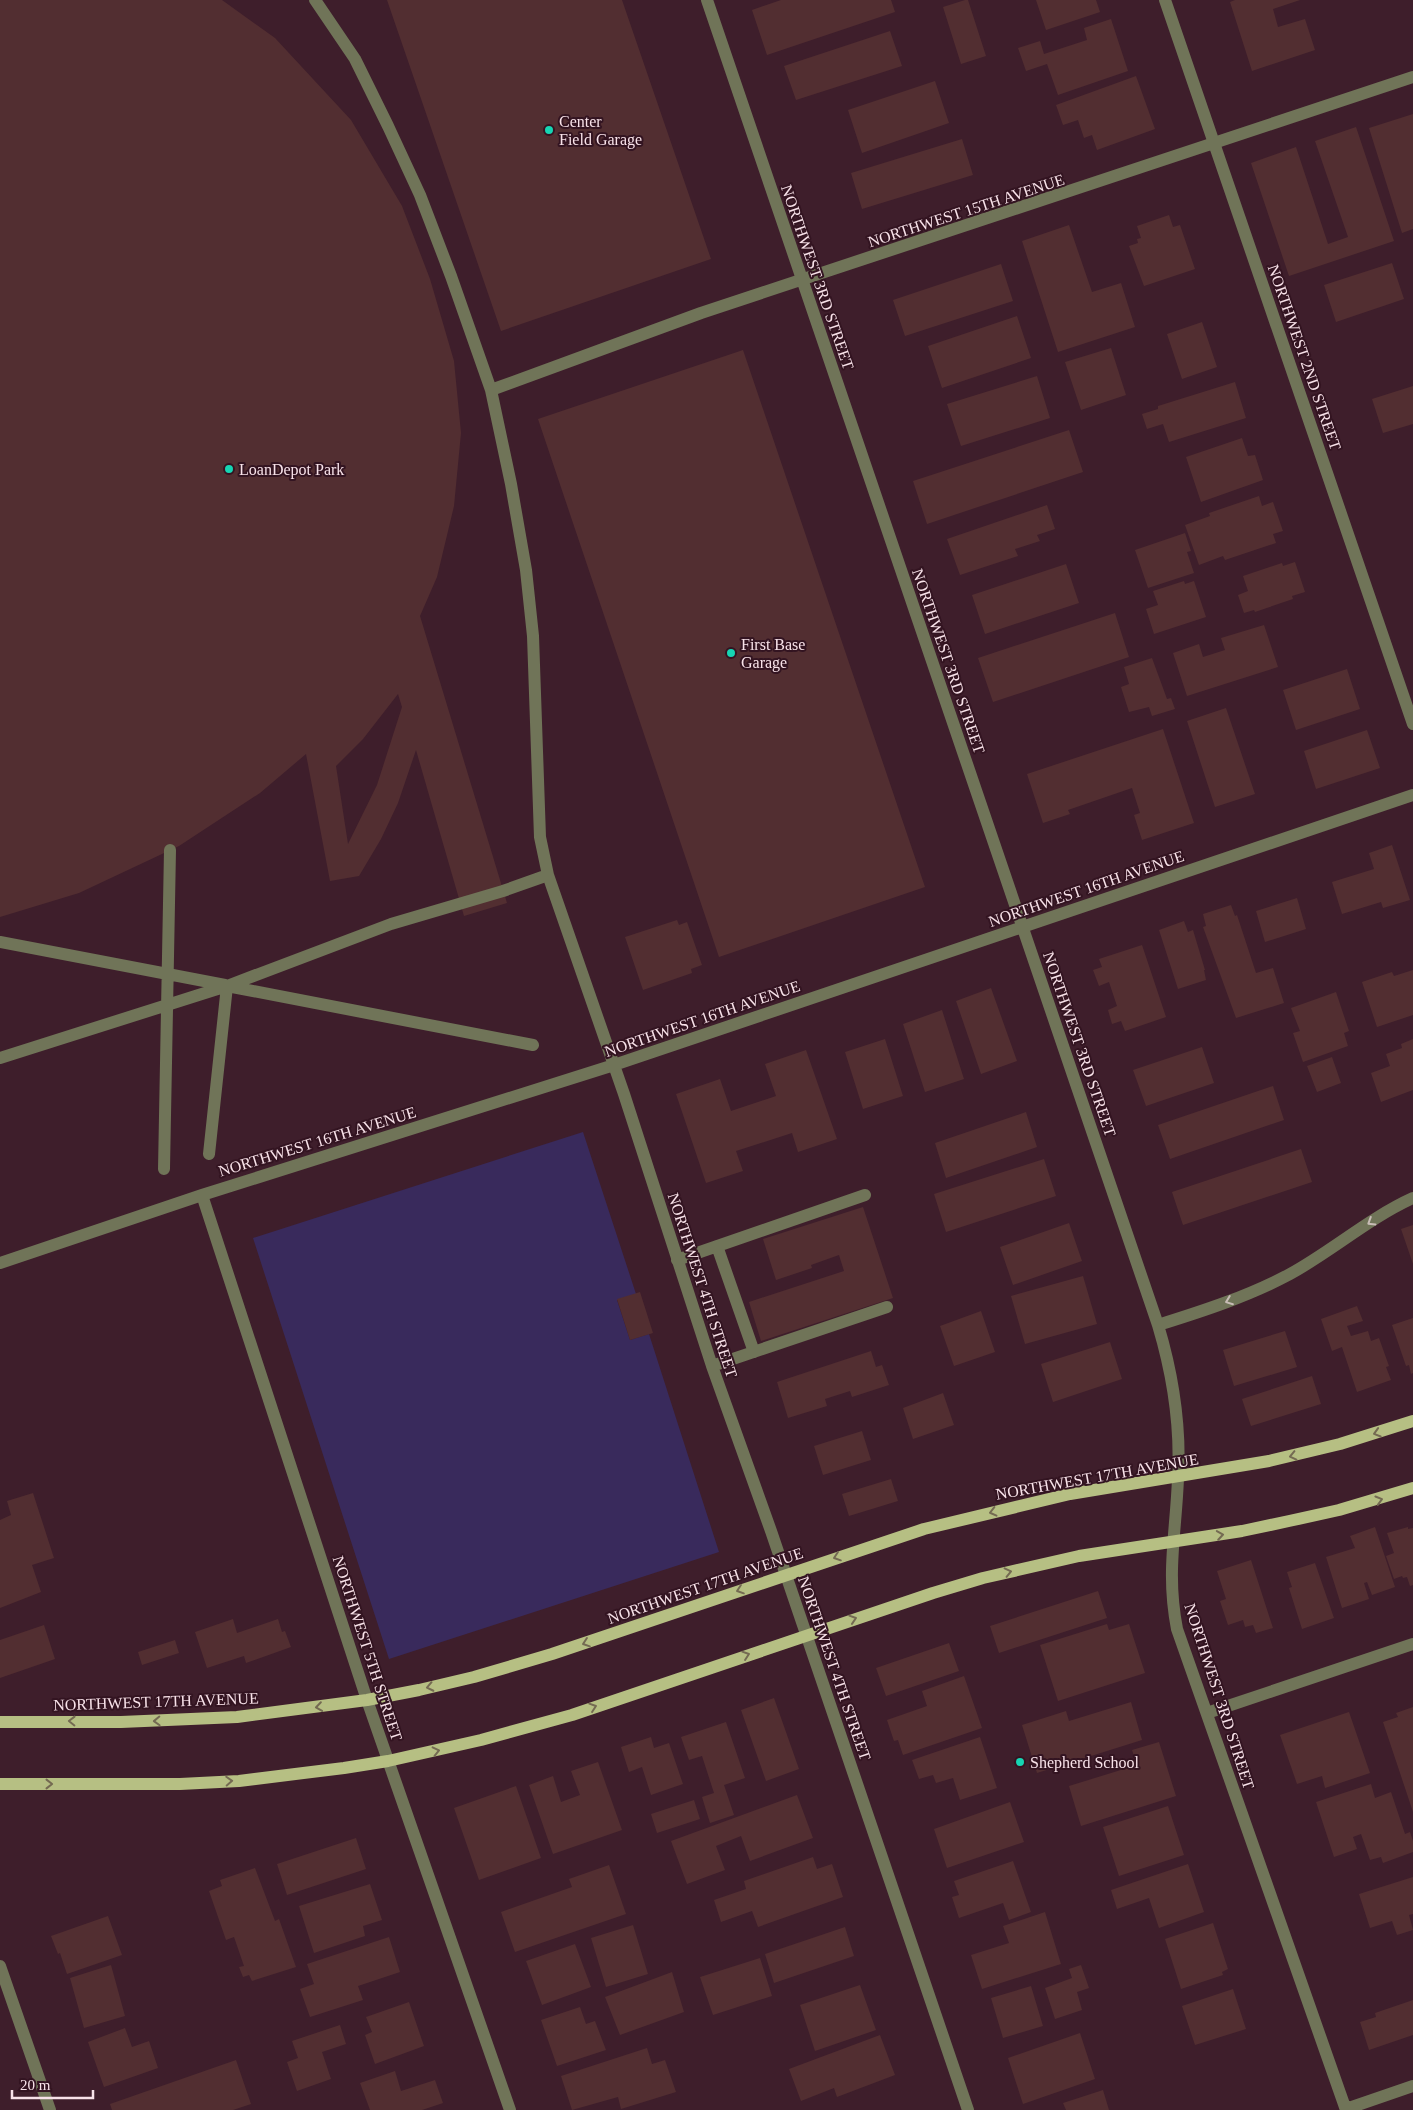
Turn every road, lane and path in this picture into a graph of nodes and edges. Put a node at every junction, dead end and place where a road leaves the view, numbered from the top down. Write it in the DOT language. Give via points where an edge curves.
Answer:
graph roads {
  1 [pos="315,0"];
  2 [pos="707,0"];
  3 [pos="1165,0"];
  4 [pos="1413,77"];
  5 [pos="1214,143"];
  6 [pos="802,281"];
  7 [pos="491,390"];
  8 [pos="1413,724"];
  9 [pos="1413,795"];
  10 [pos="170,850"];
  11 [pos="548,875"];
  12 [pos="1023,927"];
  13 [pos="0,942"];
  14 [pos="167,974"];
  15 [pos="227,986"];
  16 [pos="167,1005"];
  17 [pos="534,1045"];
  18 [pos="0,1058"];
  19 [pos="614,1065"];
  20 [pos="209,1154"];
  21 [pos="164,1169"];
  22 [pos="865,1194"];
  23 [pos="202,1195"];
  24 [pos="1413,1198"];
  25 [pos="717,1246"];
  26 [pos="677,1260"];
  27 [pos="0,1263"];
  28 [pos="887,1307"];
  29 [pos="1158,1324"];
  30 [pos="754,1352"];
  31 [pos="712,1366"];
  32 [pos="1413,1421"];
  33 [pos="1178,1478"];
  34 [pos="1413,1488"];
  35 [pos="1172,1542"];
  36 [pos="786,1574"];
  37 [pos="807,1635"];
  38 [pos="1413,1644"];
  39 [pos="368,1700"];
  40 [pos="1206,1713"];
  41 [pos="0,1722"];
  42 [pos="388,1761"];
  43 [pos="0,1784"];
  44 [pos="0,1966"];
  45 [pos="1413,2086"];
  46 [pos="50,2110"];
  47 [pos="510,2110"];
  48 [pos="968,2110"];
  49 [pos="1346,2110"];
  1 -- 7 [label="street, NORTHWEST 4TH STREET" via="355,59 420,195"];
  2 -- 6 [label="street, NORTHWEST 3RD STREET"];
  3 -- 5 [label="street, NORTHWEST 2ND STREET"];
  4 -- 5 [label="street, NORTHWEST 15TH AVENUE"];
  5 -- 6 [label="street, NORTHWEST 15TH AVENUE"];
  5 -- 8 [label="street, NORTHWEST 2ND STREET"];
  6 -- 7 [label="street, NORTHWEST 15TH AVENUE" via="622,340"];
  6 -- 12 [label="street, NORTHWEST 3RD STREET"];
  7 -- 11 [label="street, NORTHWEST 4TH STREET" via="527,580 533,636 540,837"];
  9 -- 12 [label="street, NORTHWEST 16TH AVENUE"];
  10 -- 14 [label="street"];
  11 -- 15 [label="street" via="391,924"];
  11 -- 19 [label="street, NORTHWEST 4TH STREET"];
  12 -- 19 [label="street, NORTHWEST 16TH AVENUE"];
  12 -- 29 [label="street, NORTHWEST 3RD STREET"];
  13 -- 14 [label="street"];
  14 -- 15 [label="street"];
  14 -- 16 [label="street"];
  15 -- 16 [label="street"];
  15 -- 17 [label="street"];
  15 -- 20 [label="street"];
  16 -- 18 [label="street"];
  16 -- 21 [label="street"];
  19 -- 23 [label="street, NORTHWEST 16TH AVENUE"];
  19 -- 26 [label="street, NORTHWEST 4TH STREET"];
  22 -- 25 [label="street"];
  23 -- 27 [label="street, NORTHWEST 16TH AVENUE"];
  23 -- 39 [label="street, NORTHWEST 5TH STREET"];
  24 -- 29 [label="street, one-way" via="1268,1285"];
  25 -- 26 [label="street"];
  25 -- 30 [label="street"];
  26 -- 31 [label="street, NORTHWEST 4TH STREET"];
  28 -- 30 [label="street"];
  29 -- 33 [label="street, NORTHWEST 3RD STREET" via="1178,1416"];
  30 -- 31 [label="street"];
  31 -- 36 [label="street, NORTHWEST 4TH STREET"];
  32 -- 33 [label="main road, NORTHWEST 17TH AVENUE, one-way" via="1306,1452"];
  33 -- 35 [label="street, NORTHWEST 3RD STREET"];
  33 -- 36 [label="main road, NORTHWEST 17TH AVENUE, one-way" via="1020,1505 916,1532"];
  35 -- 34 [label="main road, one-way" via="1242,1532 1323,1514"];
  37 -- 35 [label="main road, one-way" via="983,1578 1079,1556"];
  35 -- 40 [label="street, NORTHWEST 3RD STREET" via="1172,1604 1177,1629"];
  36 -- 37 [label="street, NORTHWEST 4TH STREET"];
  36 -- 39 [label="main road, NORTHWEST 17TH AVENUE, one-way" via="552,1654 464,1679"];
  42 -- 37 [label="main road, one-way" via="486,1739 572,1714"];
  37 -- 48 [label="street, NORTHWEST 4TH STREET"];
  38 -- 40 [label="street"];
  39 -- 41 [label="main road, NORTHWEST 17TH AVENUE, one-way" via="237,1717 121,1722"];
  39 -- 42 [label="street, NORTHWEST 5TH STREET"];
  40 -- 49 [label="street, NORTHWEST 3RD STREET"];
  43 -- 42 [label="main road, one-way" via="220,1782"];
  42 -- 47 [label="street, NORTHWEST 5TH STREET"];
  44 -- 46 [label="street"];
  45 -- 49 [label="street"];
}
